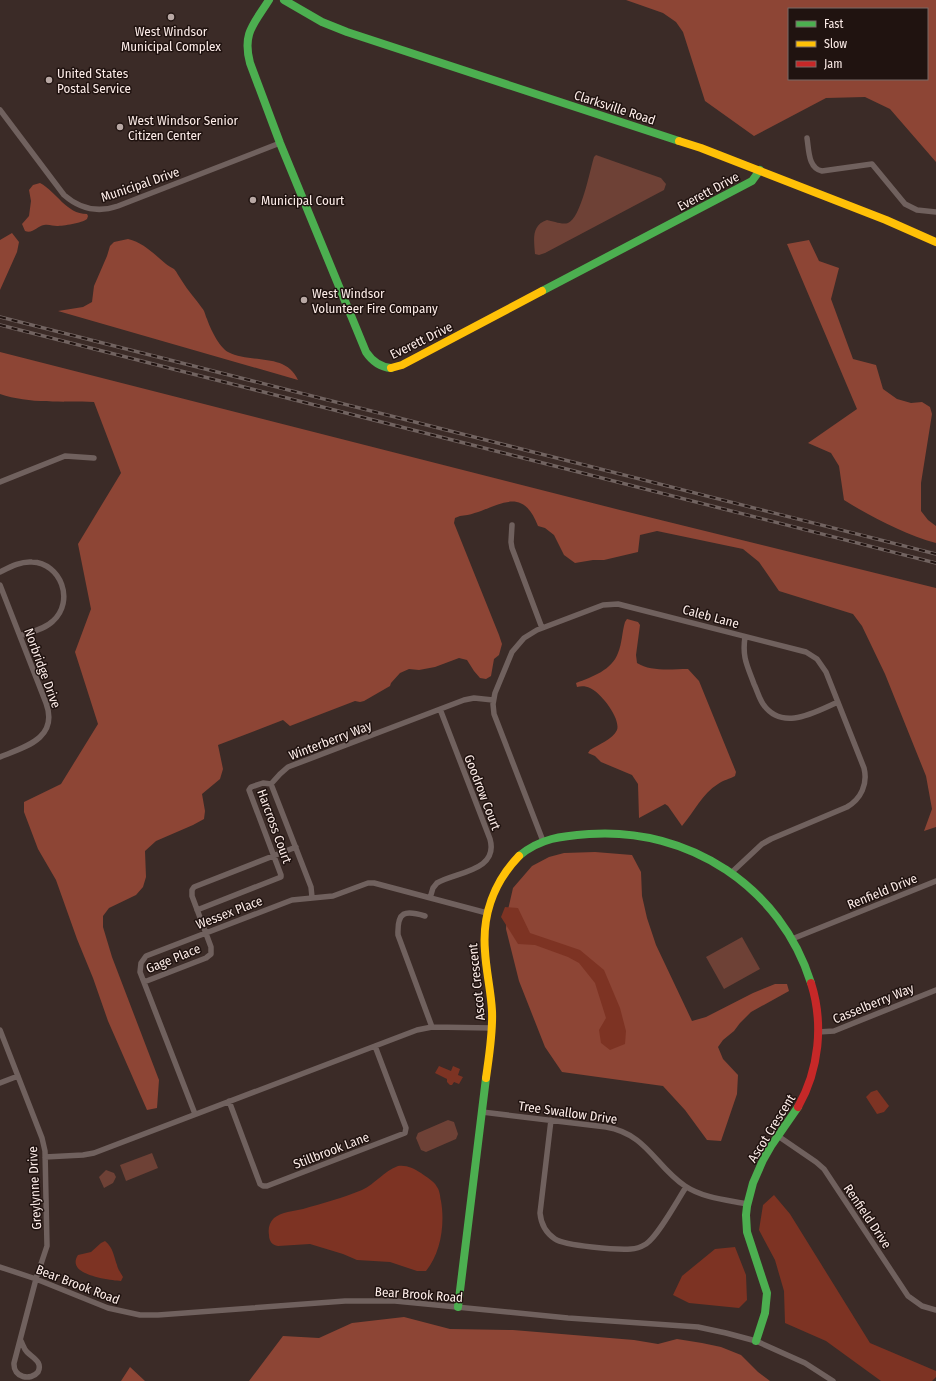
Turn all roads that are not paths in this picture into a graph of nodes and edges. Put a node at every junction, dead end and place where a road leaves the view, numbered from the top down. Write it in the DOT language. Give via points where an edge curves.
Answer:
graph roads {
  1 [pos="269,0"];
  2 [pos="284,0"];
  3 [pos="0,110"];
  4 [pos="807,138"];
  5 [pos="280,143"];
  6 [pos="760,170"];
  7 [pos="936,212"];
  8 [pos="936,242"];
  9 [pos="94,458"];
  10 [pos="0,482"];
  11 [pos="512,525"];
  12 [pos="0,572"];
  13 [pos="0,585"];
  14 [pos="542,628"];
  15 [pos="20,636"];
  16 [pos="745,637"];
  17 [pos="493,700"];
  18 [pos="838,702"];
  19 [pos="440,709"];
  20 [pos="0,757"];
  21 [pos="271,784"];
  22 [pos="543,841"];
  23 [pos="296,847"];
  24 [pos="274,856"];
  25 [pos="731,873"];
  26 [pos="936,881"];
  27 [pos="312,897"];
  28 [pos="430,898"];
  29 [pos="197,910"];
  30 [pos="487,913"];
  31 [pos="425,916"];
  32 [pos="206,932"];
  33 [pos="792,939"];
  34 [pos="144,982"];
  35 [pos="936,990"];
  36 [pos="432,1027"];
  37 [pos="492,1028"];
  38 [pos="0,1030"];
  39 [pos="818,1032"];
  40 [pos="374,1046"];
  41 [pos="18,1076"];
  42 [pos="0,1083"];
  43 [pos="229,1101"];
  44 [pos="482,1112"];
  45 [pos="195,1114"];
  46 [pos="552,1120"];
  47 [pos="778,1136"];
  48 [pos="45,1157"];
  49 [pos="686,1187"];
  50 [pos="747,1204"];
  51 [pos="0,1267"];
  52 [pos="36,1279"];
  53 [pos="458,1307"];
  54 [pos="936,1310"];
  55 [pos="756,1341"];
  56 [pos="21,1342"];
  57 [pos="833,1381"];
  1 -- 5 [label="street, Everett Drive" via="249,32 246,48"];
  2 -- 6 [label="street, Clarksville Road" via="322,22 347,32 658,133"];
  3 -- 5 [label="street, Municipal Drive" via="64,195 76,205 98,210 108,210"];
  4 -- 7 [label="street" via="812,164 818,170 872,164 905,204 917,210"];
  5 -- 6 [label="street, Everett Drive" via="366,352 375,364 391,368 402,365 752,181"];
  6 -- 8 [label="street, Clarksville Road"];
  9 -- 10 [label="street" via="65,456"];
  11 -- 14 [label="street" via="512,548"];
  12 -- 15 [label="street" via="23,563 37,563 52,570 62,584 64,602 57,617 46,626"];
  13 -- 15 [label="street, Norbridge Drive"];
  14 -- 16 [label="street, Caleb Lane" via="603,605 614,604"];
  14 -- 17 [label="street, Caleb Lane" via="526,636 516,647"];
  15 -- 20 [label="street, Norbridge Drive" via="48,706 48,720 43,734 35,742"];
  16 -- 18 [label="street, Caleb Lane" via="815,657 825,669"];
  16 -- 18 [label="street" via="745,661 761,700 773,713 783,718 795,718"];
  17 -- 19 [label="street, Winterberry Way" via="471,698"];
  17 -- 22 [label="street" via="495,716"];
  18 -- 25 [label="street, Caleb Lane" via="865,771 865,783 860,796 847,807 768,840"];
  19 -- 21 [label="street, Winterberry Way" via="288,767"];
  19 -- 28 [label="street, Goodrow Court" via="490,839 491,848 488,857 480,866 437,883"];
  21 -- 23 [label="street"];
  21 -- 24 [label="street, Harcross Court" via="262,783 250,787 249,790"];
  22 -- 25 [label="street, Ascot Crescent" via="608,833 640,837 687,850"];
  22 -- 30 [label="street, Ascot Crescent" via="528,848 513,862 494,892"];
  23 -- 24 [label="street, Gage Place"];
  23 -- 27 [label="street" via="311,887"];
  24 -- 29 [label="street, Gage Place" via="195,886 192,894"];
  24 -- 29 [label="street, Harcross Court" via="280,879"];
  25 -- 33 [label="street, Ascot Crescent" via="766,902"];
  26 -- 33 [label="street, Renfield Drive"];
  27 -- 28 [label="street, Wessex Place" via="333,896 372,883"];
  27 -- 32 [label="street, Wessex Place" via="292,900"];
  28 -- 30 [label="street, Wessex Place"];
  29 -- 32 [label="street, Gage Place"];
  30 -- 37 [label="street, Ascot Crescent" via="483,951 492,1008"];
  31 -- 36 [label="street" via="410,912 403,914 398,935"];
  32 -- 34 [label="street, Wessex Place" via="145,957 140,967"];
  32 -- 34 [label="street, Gage Place" via="212,950 208,957"];
  33 -- 39 [label="street, Ascot Crescent" via="811,982 817,1009"];
  34 -- 45 [label="street, Wessex Place"];
  35 -- 39 [label="street, Casselberry Way" via="833,1031"];
  36 -- 37 [label="street"];
  36 -- 40 [label="street"];
  37 -- 44 [label="street, Ascot Crescent"];
  38 -- 41 [label="street, Greylynne Drive"];
  39 -- 47 [label="street, Ascot Crescent" via="816,1057 809,1085 798,1110"];
  40 -- 43 [label="street"];
  40 -- 43 [label="street, Stillbrook Lane" via="406,1129 405,1133 381,1143 264,1186 260,1183"];
  41 -- 42 [label="street"];
  41 -- 48 [label="street, Greylynne Drive" via="42,1138"];
  43 -- 45 [label="street"];
  44 -- 46 [label="street, Tree Swallow Drive"];
  44 -- 53 [label="street, Ascot Crescent"];
  45 -- 48 [label="street" via="93,1154"];
  46 -- 49 [label="street, Tree Swallow Drive" via="609,1127 628,1133 643,1144"];
  46 -- 49 [label="street" via="540,1213 546,1230 559,1241 626,1249 643,1246 654,1236"];
  47 -- 50 [label="street, Ascot Crescent" via="760,1168"];
  47 -- 54 [label="street, Renfield Drive" via="822,1168 908,1296 922,1306"];
  48 -- 52 [label="street, Greylynne Drive" via="47,1241"];
  49 -- 50 [label="street, Tree Swallow Drive" via="702,1194"];
  50 -- 55 [label="street, Ascot Crescent" via="748,1238 767,1298 767,1308"];
  51 -- 52 [label="street, Bear Brook Road"];
  52 -- 53 [label="street, Bear Brook Road" via="108,1308 140,1315 345,1301 395,1301"];
  52 -- 56 [label="street, Greylynne Drive"];
  53 -- 55 [label="street, Bear Brook Road" via="698,1327"];
  55 -- 57 [label="street, Bear Brook Road" via="805,1364"];
  56 -- 56 [label="street, Greylynne Drive" via="14,1368 19,1377 30,1379 38,1373 38,1362"];
}
